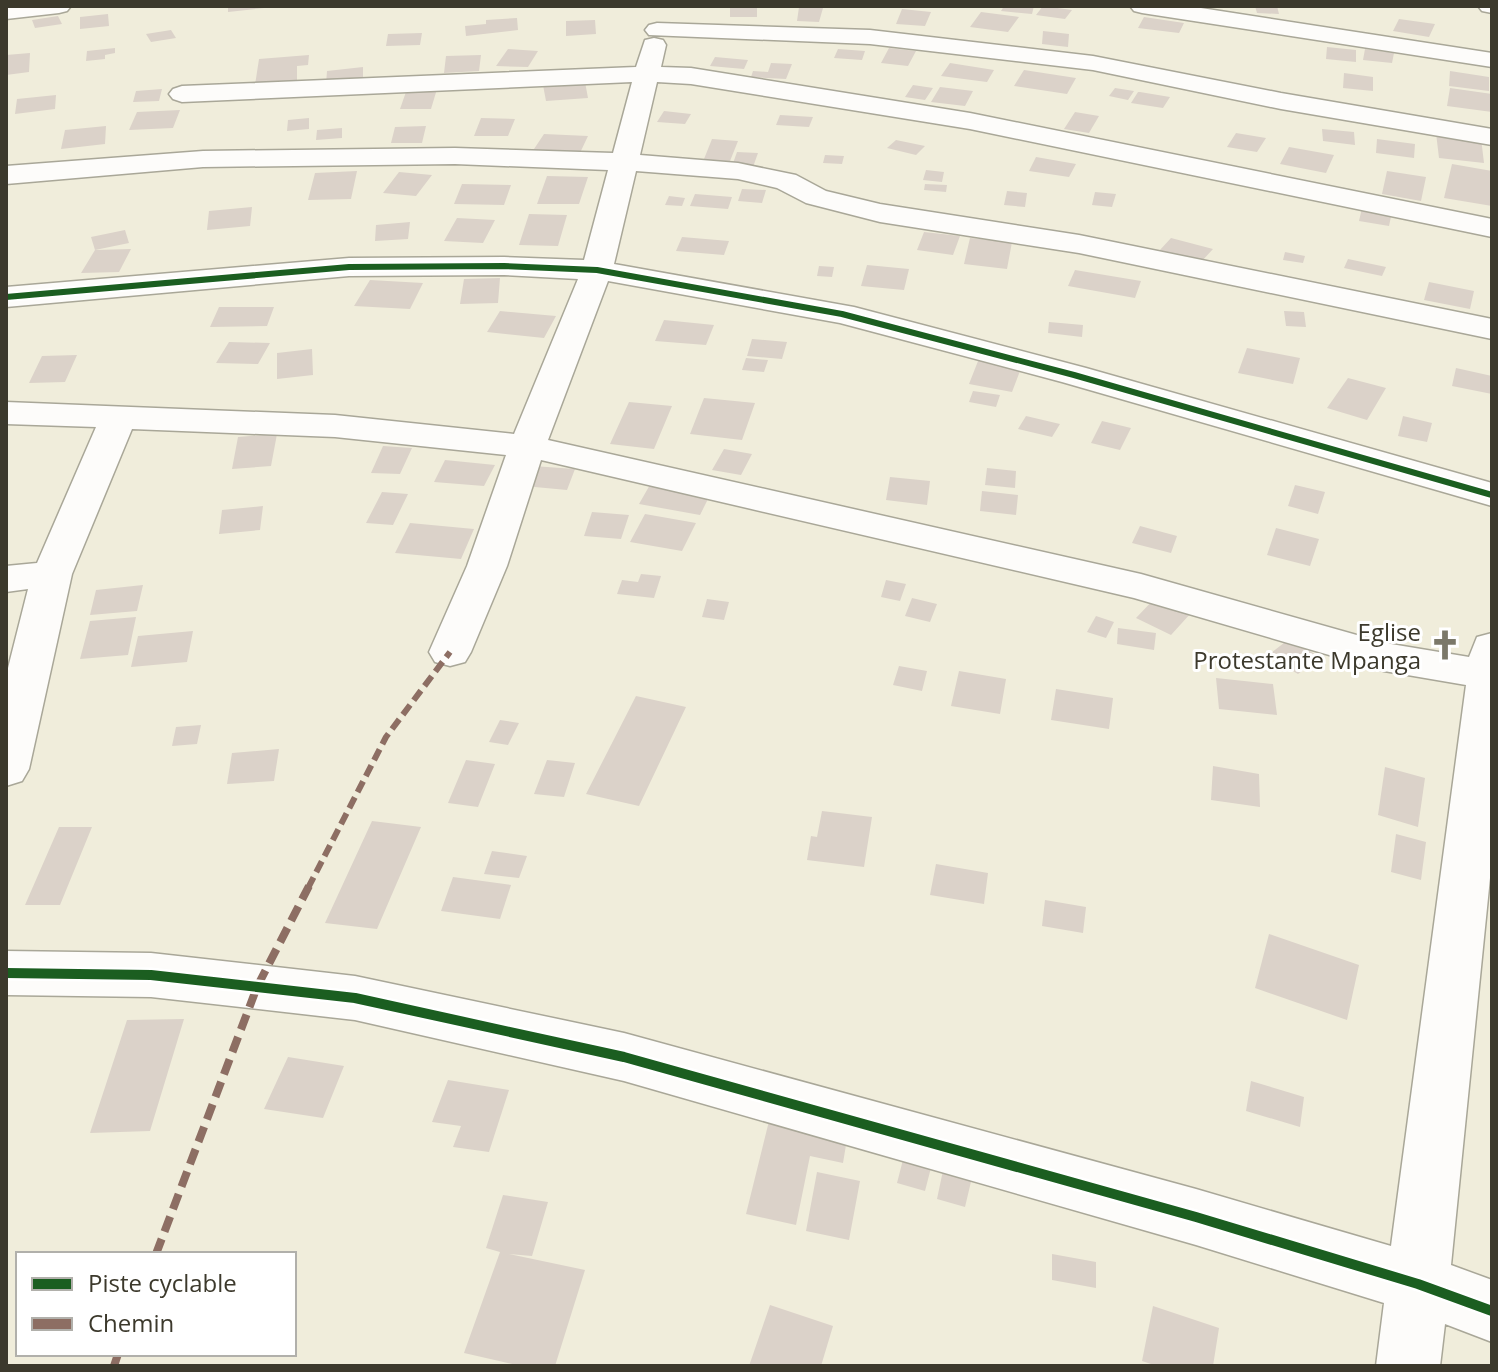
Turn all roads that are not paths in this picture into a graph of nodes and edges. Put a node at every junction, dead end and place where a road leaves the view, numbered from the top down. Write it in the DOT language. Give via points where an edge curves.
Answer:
graph roads {
  1 [pos="59,6"];
  2 [pos="1142,6"];
  3 [pos="6,12"];
  4 [pos="655,18"];
  5 [pos="1492,60"];
  6 [pos="647,74"];
  7 [pos="182,94"];
  8 [pos="1492,137"];
  9 [pos="623,162"];
  10 [pos="6,175"];
  11 [pos="1492,228"];
  12 [pos="597,270"];
  13 [pos="6,297"];
  14 [pos="1492,329"];
  15 [pos="6,413"];
  16 [pos="118,419"];
  17 [pos="527,446"];
  18 [pos="1492,495"];
  19 [pos="52,574"];
  20 [pos="6,579"];
  21 [pos="450,652"];
  22 [pos="1490,665"];
  23 [pos="6,769"];
  24 [pos="6,973"];
  25 [pos="1418,1284"];
  26 [pos="1492,1311"];
  27 [pos="1408,1366"];
  1 -- 3 [label="street"];
  2 -- 5 [label="street"];
  4 -- 6 [label="street"];
  4 -- 8 [label="street" via="1093,63"];
  6 -- 7 [label="street"];
  6 -- 9 [label="street"];
  6 -- 11 [label="street" via="691,76 970,121"];
  9 -- 10 [label="street" via="455,156 203,159"];
  9 -- 12 [label="street"];
  9 -- 14 [label="street" via="738,171 786,181 816,197 880,213 1079,244"];
  12 -- 13 [label="street" via="349,267"];
  12 -- 17 [label="street"];
  12 -- 18 [label="street" via="842,314"];
  15 -- 16 [label="street"];
  16 -- 17 [label="street" via="335,426"];
  16 -- 19 [label="street"];
  17 -- 21 [label="street" via="487,566"];
  17 -- 22 [label="street" via="1141,587 1384,657"];
  19 -- 20 [label="street"];
  19 -- 23 [label="street"];
  22 -- 25 [label="street"];
  24 -- 25 [label="street" via="151,975 355,998 609,1054"];
  25 -- 26 [label="street"];
  25 -- 27 [label="street"];
}
